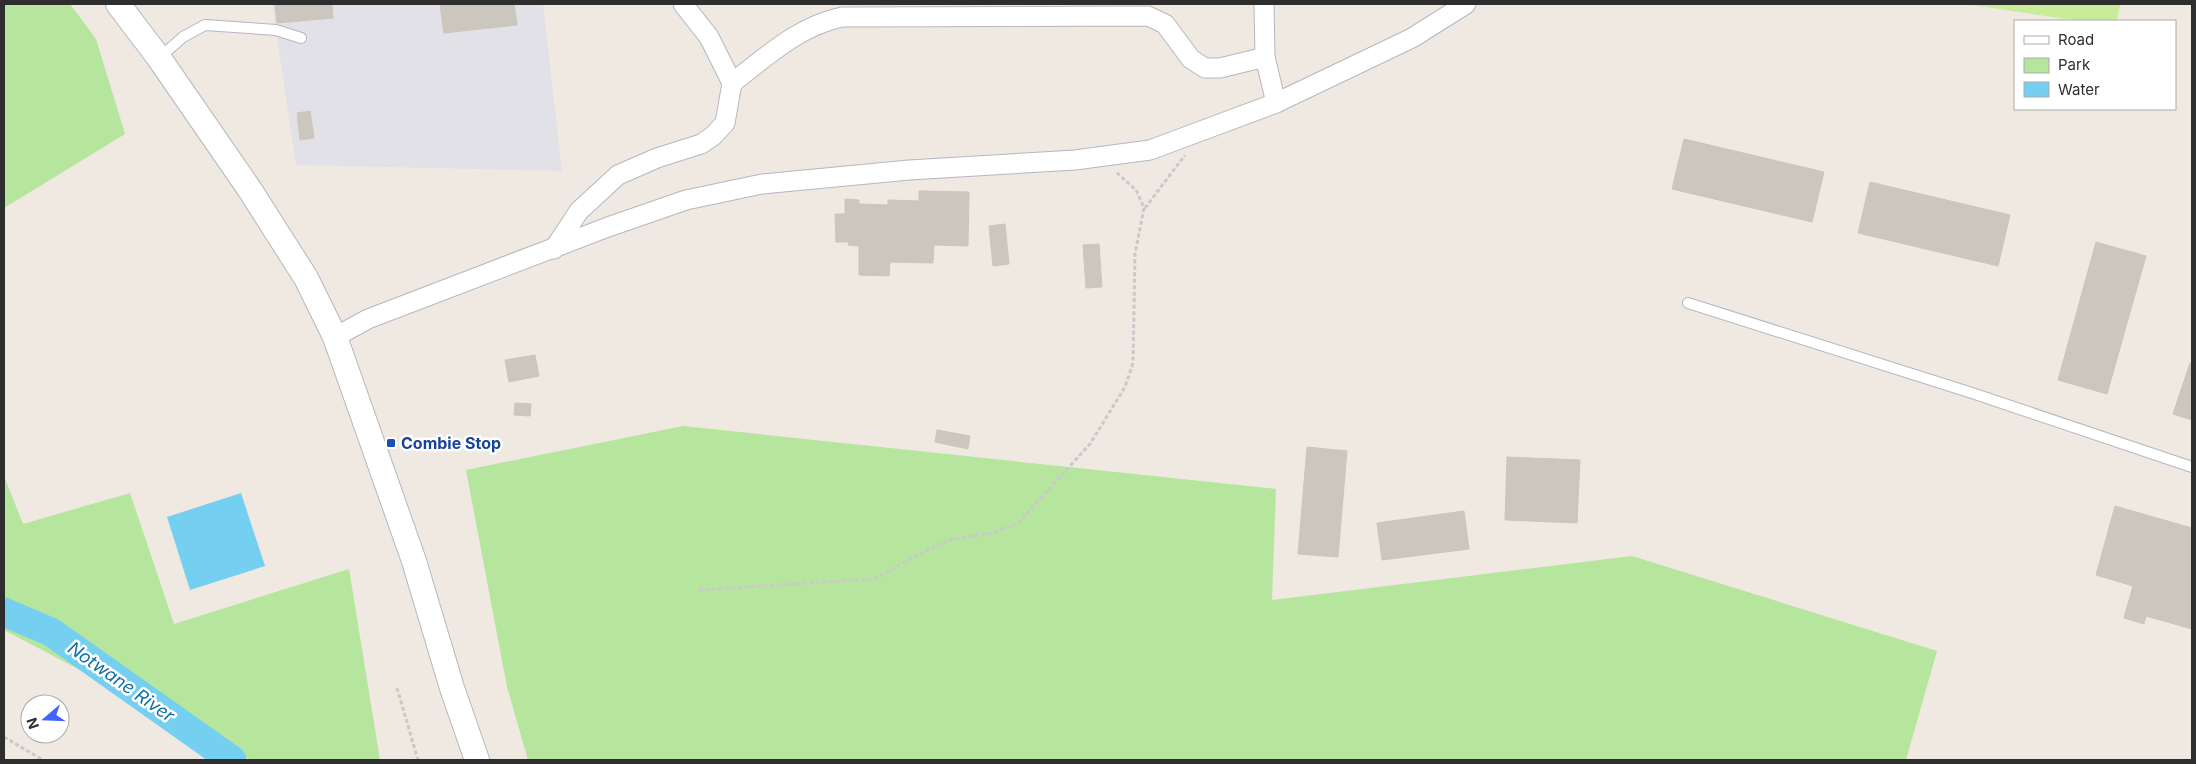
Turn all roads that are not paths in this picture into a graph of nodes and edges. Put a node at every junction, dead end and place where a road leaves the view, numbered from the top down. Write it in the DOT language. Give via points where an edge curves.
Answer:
graph roads {
  1 [pos="118,4"];
  2 [pos="683,4"];
  3 [pos="1264,4"];
  4 [pos="1466,4"];
  5 [pos="301,38"];
  6 [pos="1265,57"];
  7 [pos="159,58"];
  8 [pos="732,83"];
  9 [pos="1276,103"];
  10 [pos="554,249"];
  11 [pos="1688,302"];
  12 [pos="335,337"];
  13 [pos="2192,467"];
  14 [pos="477,760"];
  1 -- 7 [label="street"];
  2 -- 8 [label="street" via="709,37"];
  3 -- 6 [label="street"];
  4 -- 9 [label="street" via="1412,38"];
  5 -- 7 [label="lane" via="276,30 205,25 183,37"];
  6 -- 8 [label="street" via="1220,68 1205,68 1190,59 1165,24 1148,16 842,17 805,29"];
  6 -- 9 [label="street"];
  7 -- 12 [label="street" via="306,278"];
  8 -- 10 [label="street" via="725,123 713,136 701,144 618,175 579,211"];
  9 -- 10 [label="street" via="1150,150 1094,158 762,184 686,200"];
  10 -- 12 [label="street" via="368,319"];
  11 -- 13 [label="lane"];
  12 -- 14 [label="street" via="414,561"];
}
